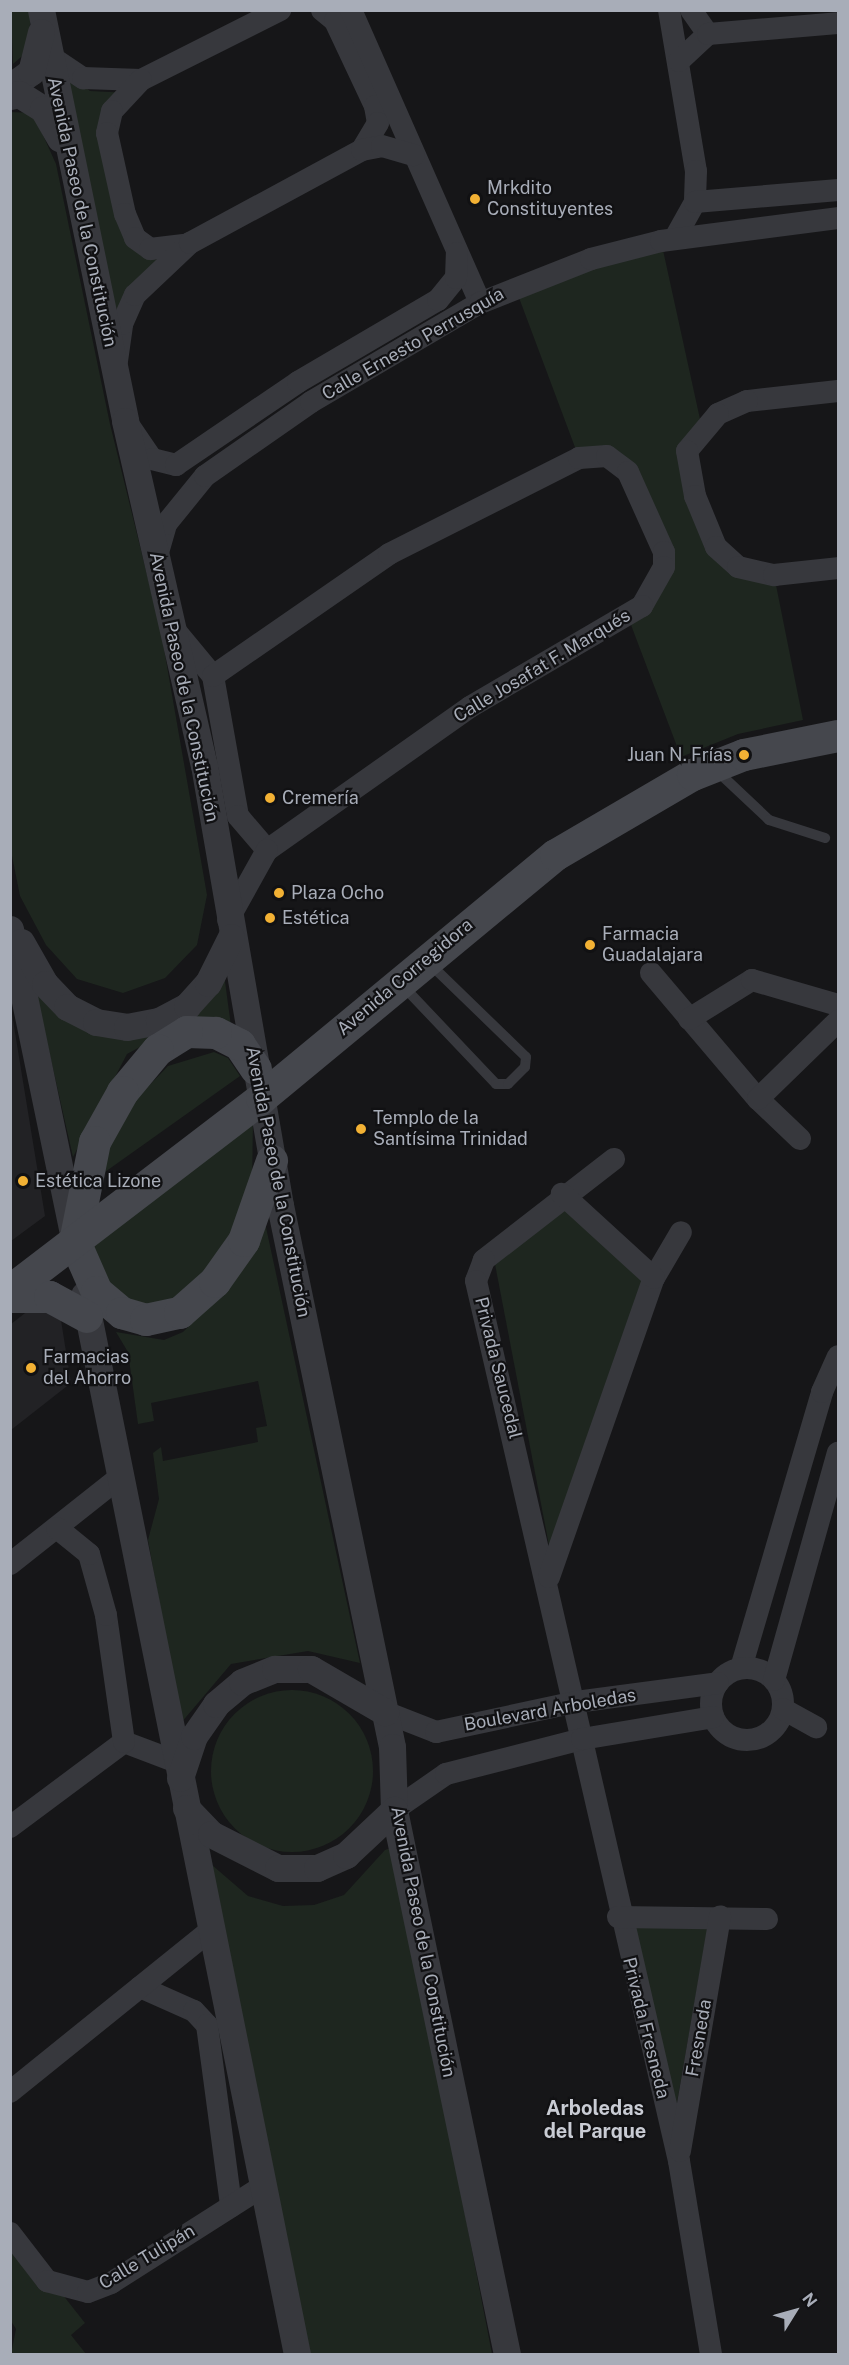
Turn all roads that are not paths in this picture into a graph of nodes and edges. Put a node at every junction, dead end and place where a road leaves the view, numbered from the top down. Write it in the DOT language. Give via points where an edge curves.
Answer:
graph roads {
  1 [pos="40,10"];
  2 [pos="280,10"];
  3 [pos="322,10"];
  4 [pos="351,10"];
  5 [pos="669,10"];
  6 [pos="691,10"];
  7 [pos="838,23"];
  8 [pos="708,34"];
  9 [pos="50,56"];
  10 [pos="680,61"];
  11 [pos="141,80"];
  12 [pos="10,87"];
  13 [pos="10,96"];
  14 [pos="362,150"];
  15 [pos="414,154"];
  16 [pos="71,159"];
  17 [pos="838,190"];
  18 [pos="695,202"];
  19 [pos="838,218"];
  20 [pos="675,238"];
  21 [pos="190,243"];
  22 [pos="457,253"];
  23 [pos="480,303"];
  24 [pos="116,371"];
  25 [pos="838,391"];
  26 [pos="125,421"];
  27 [pos="157,556"];
  28 [pos="838,567"];
  29 [pos="174,629"];
  30 [pos="213,676"];
  31 [pos="838,736"];
  32 [pos="714,767"];
  33 [pos="825,838"];
  34 [pos="267,850"];
  35 [pos="10,922"];
  36 [pos="230,928"];
  37 [pos="10,929"];
  38 [pos="425,959"];
  39 [pos="651,973"];
  40 [pos="399,981"];
  41 [pos="838,1005"];
  42 [pos="689,1019"];
  43 [pos="838,1022"];
  44 [pos="259,1083"];
  45 [pos="758,1099"];
  46 [pos="800,1139"];
  47 [pos="614,1159"];
  48 [pos="272,1161"];
  49 [pos="562,1194"];
  50 [pos="681,1232"];
  51 [pos="75,1242"];
  52 [pos="654,1278"];
  53 [pos="10,1291"];
  54 [pos="10,1297"];
  55 [pos="87,1317"];
  56 [pos="838,1356"];
  57 [pos="838,1454"];
  58 [pos="120,1477"];
  59 [pos="57,1528"];
  60 [pos="10,1564"];
  61 [pos="549,1577"];
  62 [pos="741,1668"];
  63 [pos="774,1680"];
  64 [pos="718,1683"];
  65 [pos="576,1702"];
  66 [pos="783,1709"];
  67 [pos="385,1712"];
  68 [pos="713,1718"];
  69 [pos="816,1727"];
  70 [pos="582,1739"];
  71 [pos="124,1742"];
  72 [pos="178,1771"];
  73 [pos="185,1807"];
  74 [pos="394,1810"];
  75 [pos="10,1827"];
  76 [pos="720,1916"];
  77 [pos="618,1917"];
  78 [pos="766,1920"];
  79 [pos="212,1929"];
  80 [pos="140,1987"];
  81 [pos="10,2092"];
  82 [pos="679,2161"];
  83 [pos="263,2186"];
  84 [pos="231,2206"];
  85 [pos="10,2233"];
  86 [pos="297,2355"];
  87 [pos="507,2355"];
  88 [pos="711,2355"];
  1 -- 9 [label="street, Avenida Paseo de la Constitución"];
  1 -- 12 [label="street" via="42,43 32,72"];
  2 -- 11 [label="street"];
  3 -- 14 [label="street" via="335,21 375,106 378,123"];
  4 -- 15 [label="street"];
  5 -- 10 [label="street"];
  6 -- 8 [label="street"];
  7 -- 8 [label="street"];
  8 -- 10 [label="street"];
  9 -- 11 [label="street" via="83,78"];
  9 -- 16 [label="street, Avenida Paseo de la Constitución"];
  10 -- 18 [label="street" via="696,171"];
  11 -- 21 [label="street" via="112,111 107,133 125,214 135,238 150,249"];
  13 -- 16 [label="street" via="19,94 44,109"];
  14 -- 15 [label="street" via="382,146"];
  14 -- 21 [label="street"];
  15 -- 22 [label="street"];
  16 -- 24 [label="street, Avenida Paseo de la Constitución"];
  17 -- 18 [label="street"];
  18 -- 20 [label="street"];
  19 -- 20 [label="street, Calle Ernesto Perrusquía"];
  20 -- 23 [label="street, Calle Ernesto Perrusquía" via="591,259"];
  21 -- 24 [label="street" via="127,309"];
  22 -- 23 [label="street"];
  22 -- 26 [label="street, Calle Ernesto Perrusquía" via="456,278 438,300 298,382 176,465 152,459"];
  23 -- 27 [label="street, Calle Ernesto Perrusquía" via="311,402 205,476 166,524"];
  24 -- 26 [label="street, Avenida Paseo de la Constitución"];
  25 -- 28 [label="street" via="747,401 718,414 687,451 695,496 716,547 738,567 774,575"];
  26 -- 27 [label="street, Avenida Paseo de la Constitución"];
  27 -- 29 [label="street, Avenida Paseo de la Constitución"];
  29 -- 30 [label="street"];
  29 -- 36 [label="street, Avenida Paseo de la Constitución" via="204,765"];
  30 -- 34 [label="street" via="238,816"];
  30 -- 34 [label="street, Calle Josafat F. Marqués" via="389,554 579,458 607,456 628,472 664,552 664,567 642,606 470,707"];
  31 -- 32 [label="main road, Avenida Corregidora" via="787,744"];
  32 -- 33 [label="lane" via="769,820"];
  32 -- 38 [label="main road, Avenida Corregidora" via="646,798 556,855"];
  34 -- 36 [label="street, Calle Josafat F. Marqués"];
  35 -- 36 [label="street" via="56,997 81,1016 127,1027 159,1022 187,1006 208,983"];
  36 -- 44 [label="street, Avenida Paseo de la Constitución"];
  37 -- 51 [label="street"];
  38 -- 40 [label="main road, Avenida Corregidora"];
  38 -- 40 [label="lane" via="526,1057 525,1067 508,1084 496,1084"];
  39 -- 42 [label="street"];
  40 -- 44 [label="main road, Avenida Corregidora"];
  41 -- 42 [label="street" via="752,980"];
  42 -- 45 [label="street"];
  43 -- 45 [label="street"];
  44 -- 48 [label="street, Avenida Paseo de la Constitución"];
  44 -- 51 [label="main road, Avenida Corregidora"];
  44 -- 51 [label="main road" via="240,1045 216,1033 187,1032 158,1050 123,1092 95,1142"];
  45 -- 46 [label="street"];
  47 -- 49 [label="street, Privada Saucedal"];
  48 -- 51 [label="main road" via="244,1242 215,1282 171,1318 146,1320 113,1306 97,1292"];
  48 -- 67 [label="street, Avenida Paseo de la Constitución"];
  49 -- 52 [label="street"];
  49 -- 61 [label="street, Privada Saucedal" via="484,1260 476,1281"];
  50 -- 52 [label="street"];
  51 -- 53 [label="main road, Avenida Corregidora"];
  51 -- 55 [label="street"];
  52 -- 61 [label="street"];
  54 -- 55 [label="main road" via="50,1296"];
  55 -- 58 [label="street"];
  56 -- 62 [label="street" via="822,1392"];
  57 -- 63 [label="street"];
  58 -- 59 [label="street"];
  58 -- 72 [label="street"];
  59 -- 60 [label="street"];
  59 -- 71 [label="street" via="89,1554 122,1711"];
  61 -- 65 [label="street, Privada Saucedal"];
  62 -- 63 [label="street" via="759,1670"];
  62 -- 64 [label="street"];
  63 -- 66 [label="street"];
  64 -- 65 [label="street, Boulevard Arboledas"];
  64 -- 68 [label="street" via="711,1700"];
  65 -- 67 [label="street, Boulevard Arboledas" via="435,1732"];
  65 -- 70 [label="street, Privada Fresneda"];
  66 -- 68 [label="street" via="776,1727 761,1738 742,1741 725,1733"];
  66 -- 69 [label="street"];
  67 -- 72 [label="street" via="311,1669 275,1669 242,1682 216,1704 194,1736"];
  67 -- 74 [label="street, Avenida Paseo de la Constitución"];
  68 -- 70 [label="street, Boulevard Arboledas"];
  70 -- 74 [label="street, Boulevard Arboledas" via="446,1774"];
  70 -- 77 [label="street, Privada Fresneda"];
  71 -- 72 [label="street"];
  71 -- 75 [label="street"];
  72 -- 73 [label="street"];
  73 -- 74 [label="street" via="211,1834 278,1868 317,1868 346,1855"];
  73 -- 79 [label="street"];
  74 -- 87 [label="street, Avenida Paseo de la Constitución"];
  76 -- 77 [label="street"];
  76 -- 78 [label="street"];
  76 -- 82 [label="street, Fresneda"];
  77 -- 82 [label="street, Privada Fresneda"];
  79 -- 80 [label="street"];
  79 -- 83 [label="street"];
  80 -- 81 [label="street"];
  80 -- 84 [label="street" via="194,2011 207,2025"];
  82 -- 88 [label="street, Privada Fresneda"];
  83 -- 84 [label="street, Calle Tulipán"];
  83 -- 86 [label="street"];
  84 -- 85 [label="street, Calle Tulipán" via="88,2292 47,2281"];
}
